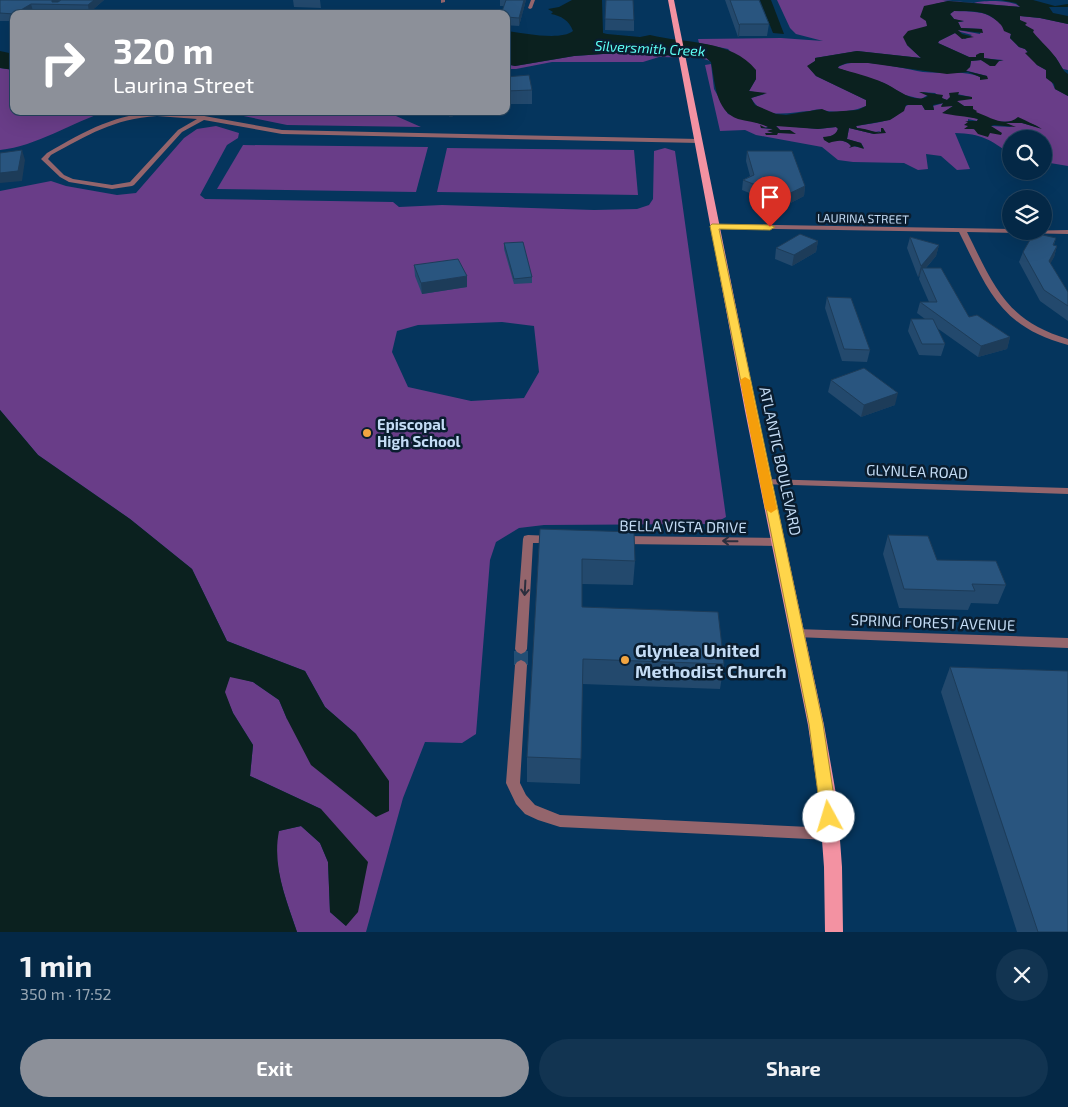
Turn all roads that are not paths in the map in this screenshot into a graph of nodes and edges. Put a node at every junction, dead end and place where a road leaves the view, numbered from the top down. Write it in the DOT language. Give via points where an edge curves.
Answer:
graph roads {
  1 [pos="533,0"];
  2 [pos="671,0"];
  3 [pos="530,8"];
  4 [pos="152,115"];
  5 [pos="172,115"];
  6 [pos="201,119"];
  7 [pos="699,141"];
  8 [pos="715,226"];
  9 [pos="962,230"];
  10 [pos="1002,231"];
  11 [pos="1052,232"];
  12 [pos="1068,232"];
  13 [pos="1068,342"];
  14 [pos="765,482"];
  15 [pos="1068,491"];
  16 [pos="566,540"];
  17 [pos="614,540"];
  18 [pos="778,542"];
  19 [pos="796,633"];
  20 [pos="1068,643"];
  21 [pos="521,649"];
  22 [pos="521,665"];
  23 [pos="830,834"];
  24 [pos="834,932"];
  1 -- 3 [label="street"];
  2 -- 7 [label="main road, ATLANTIC BOULEVARD"];
  4 -- 6 [label="street" via="106,124 49,154 44,160 71,181 112,187 132,184 180,130"];
  5 -- 6 [label="street"];
  6 -- 7 [label="street" via="282,132"];
  7 -- 8 [label="main road, ATLANTIC BOULEVARD"];
  8 -- 9 [label="street, LAURINA STREET"];
  8 -- 14 [label="main road, ATLANTIC BOULEVARD"];
  9 -- 10 [label="street, LAURINA STREET"];
  9 -- 13 [label="street" via="1000,302 1010,313 1041,334"];
  11 -- 12 [label="street, LAURINA STREET"];
  14 -- 15 [label="street, GLYNLEA ROAD"];
  14 -- 18 [label="main road, ATLANTIC BOULEVARD"];
  16 -- 21 [label="street, one-way" via="528,539"];
  18 -- 17 [label="street, BELLA VISTA DRIVE, one-way"];
  18 -- 19 [label="main road, ATLANTIC BOULEVARD"];
  19 -- 20 [label="street, SPRING FOREST AVENUE"];
  19 -- 23 [label="main road, ATLANTIC BOULEVARD" via="816,724"];
  22 -- 23 [label="street" via="513,784 519,801 535,814 560,821"];
  23 -- 24 [label="main road, ATLANTIC BOULEVARD"];
}
